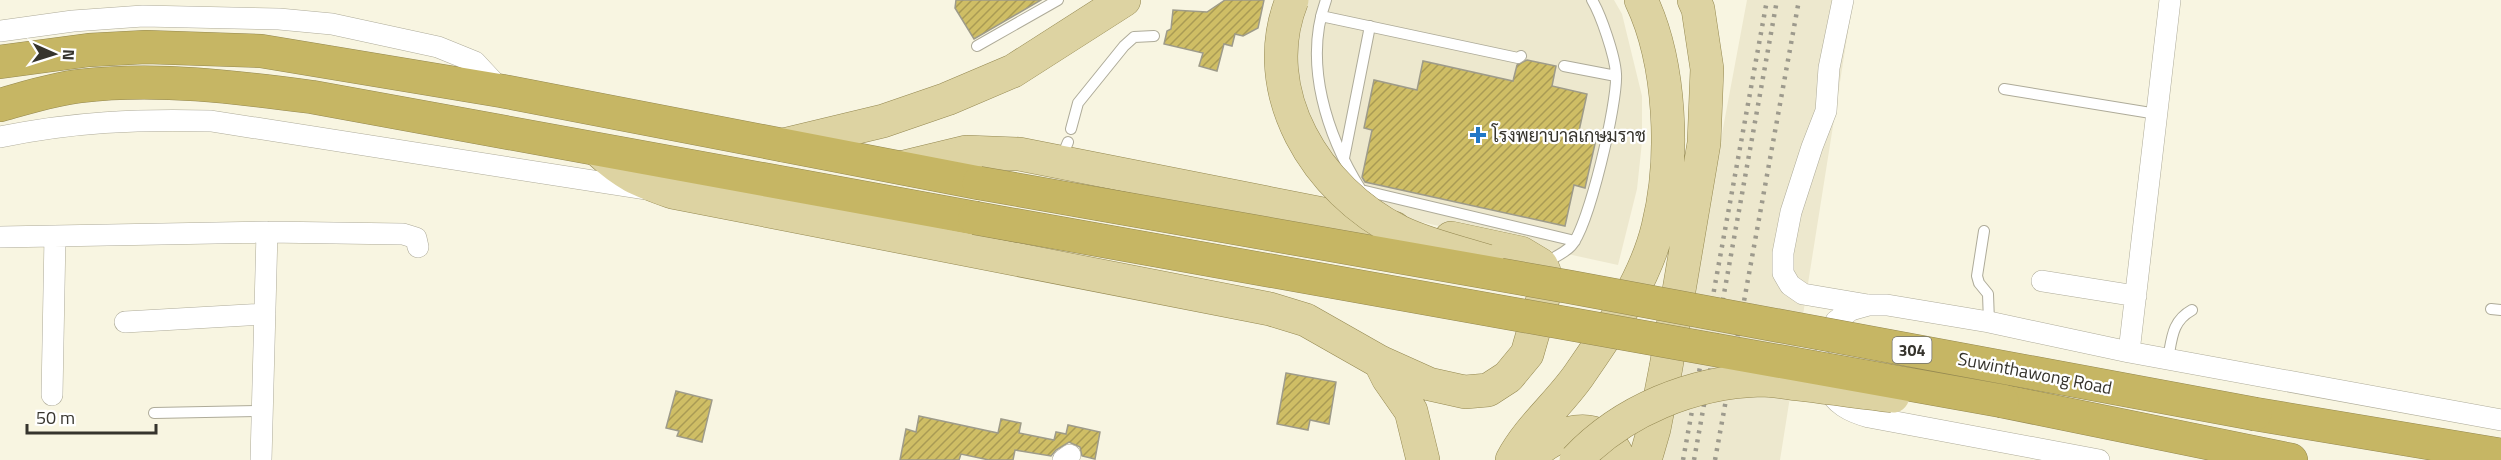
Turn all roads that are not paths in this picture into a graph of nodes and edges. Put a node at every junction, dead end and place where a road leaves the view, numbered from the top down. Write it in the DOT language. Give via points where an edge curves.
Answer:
graph roads {
  1 [pos="1058,0"];
  2 [pos="1124,0"];
  3 [pos="1292,0"];
  4 [pos="1326,0"];
  5 [pos="1592,0"];
  6 [pos="1641,0"];
  7 [pos="1694,0"];
  8 [pos="1843,0"];
  9 [pos="2170,0"];
  10 [pos="1321,16"];
  11 [pos="1370,26"];
  12 [pos="0,31"];
  13 [pos="1154,36"];
  14 [pos="977,46"];
  15 [pos="1521,56"];
  16 [pos="0,62"];
  17 [pos="1564,66"];
  18 [pos="1616,76"];
  19 [pos="2004,89"];
  20 [pos="502,91"];
  21 [pos="0,105"];
  22 [pos="2157,114"];
  23 [pos="1071,129"];
  24 [pos="0,137"];
  25 [pos="783,145"];
  26 [pos="598,150"];
  27 [pos="1344,158"];
  28 [pos="904,167"];
  29 [pos="672,192"];
  30 [pos="1984,231"];
  31 [pos="267,232"];
  32 [pos="55,236"];
  33 [pos="0,237"];
  34 [pos="1575,241"];
  35 [pos="418,247"];
  36 [pos="1541,265"];
  37 [pos="2042,281"];
  38 [pos="1570,287"];
  39 [pos="2136,296"];
  40 [pos="1869,305"];
  41 [pos="2192,310"];
  42 [pos="265,314"];
  43 [pos="125,322"];
  44 [pos="1989,322"];
  45 [pos="2129,352"];
  46 [pos="2168,359"];
  47 [pos="1380,362"];
  48 [pos="52,395"];
  49 [pos="2002,401"];
  50 [pos="262,411"];
  51 [pos="154,413"];
  52 [pos="2501,420"];
  53 [pos="2501,455"];
  54 [pos="261,460"];
  55 [pos="1423,460"];
  56 [pos="1512,460"];
  57 [pos="1528,460"];
  58 [pos="1576,460"];
  59 [pos="1619,460"];
  60 [pos="1645,460"];
  61 [pos="2099,460"];
  62 [pos="2291,460"];
  1 -- 14 [label="lane"];
  2 -- 25 [label="main road" via="1095,14 1013,71 883,121"];
  3 -- 38 [label="main road, bridge" via="1281,40 1288,104 1297,133 1341,190 1400,232"];
  4 -- 10 [label="lane"];
  5 -- 18 [label="lane" via="1600,14"];
  6 -- 56 [label="main road" via="1660,55 1666,102 1665,184 1658,228 1640,275 1613,326 1577,378 1521,443"];
  7 -- 60 [label="main road" via="1707,69 1704,143 1666,367"];
  8 -- 40 [label="street" via="1829,68 1826,111 1791,212 1783,273 1790,285 1803,294"];
  9 -- 22 [label="street"];
  10 -- 11 [label="lane"];
  10 -- 27 [label="lane" via="1317,69 1326,112"];
  11 -- 15 [label="lane"];
  11 -- 27 [label="lane"];
  12 -- 20 [label="street" via="143,16 333,24 438,47 475,63"];
  13 -- 23 [label="lane" via="1134,37 1124,46 1078,103"];
  16 -- 20 [label="highway, Suwinthawong Road" via="135,48 261,51"];
  17 -- 18 [label="lane"];
  18 -- 34 [label="lane" via="1593,197"];
  19 -- 22 [label="lane"];
  20 -- 25 [label="highway, Suwinthawong Road"];
  21 -- 26 [label="highway, Suwinthawong Road" via="79,86 129,83 234,87 312,97"];
  22 -- 39 [label="street"];
  24 -- 29 [label="street" via="88,122 211,121"];
  25 -- 28 [label="highway, Suwinthawong Road"];
  26 -- 29 [label="main road" via="634,179"];
  26 -- 49 [label="highway, Suwinthawong Road, bridge"];
  27 -- 34 [label="lane" via="1361,190"];
  28 -- 36 [label="main road" via="966,152 1064,152 1504,248"];
  28 -- 38 [label="highway, Suwinthawong Road, bridge"];
  29 -- 47 [label="main road" via="1270,309 1306,320"];
  30 -- 44 [label="lane" via="1977,276 1988,294"];
  31 -- 32 [label="street"];
  31 -- 35 [label="street" via="403,234 416,238"];
  31 -- 42 [label="street"];
  32 -- 33 [label="street"];
  32 -- 48 [label="street"];
  34 -- 36 [label="lane"];
  36 -- 47 [label="main road" via="1546,288 1527,354 1508,377 1488,390 1447,389"];
  37 -- 39 [label="street"];
  38 -- 53 [label="highway, Suwinthawong Road / 304, bridge" via="2254,414"];
  39 -- 45 [label="street"];
  40 -- 44 [label="street"];
  40 -- 61 [label="street" via="1851,310 1836,321 1820,354 1827,388 1852,412"];
  41 -- 46 [label="lane" via="2178,320"];
  42 -- 43 [label="street"];
  42 -- 50 [label="street"];
  44 -- 45 [label="street"];
  45 -- 46 [label="street"];
  46 -- 52 [label="street"];
  47 -- 55 [label="main road" via="1411,411"];
  49 -- 58 [label="main road, bridge" via="1963,403 1762,380 1722,384 1687,392 1649,408 1617,425"];
  49 -- 62 [label="highway, Suwinthawong Road"];
  50 -- 51 [label="lane"];
  50 -- 54 [label="street"];
  57 -- 59 [label="main road" via="1556,436 1570,431 1598,436 1610,445"];
}
